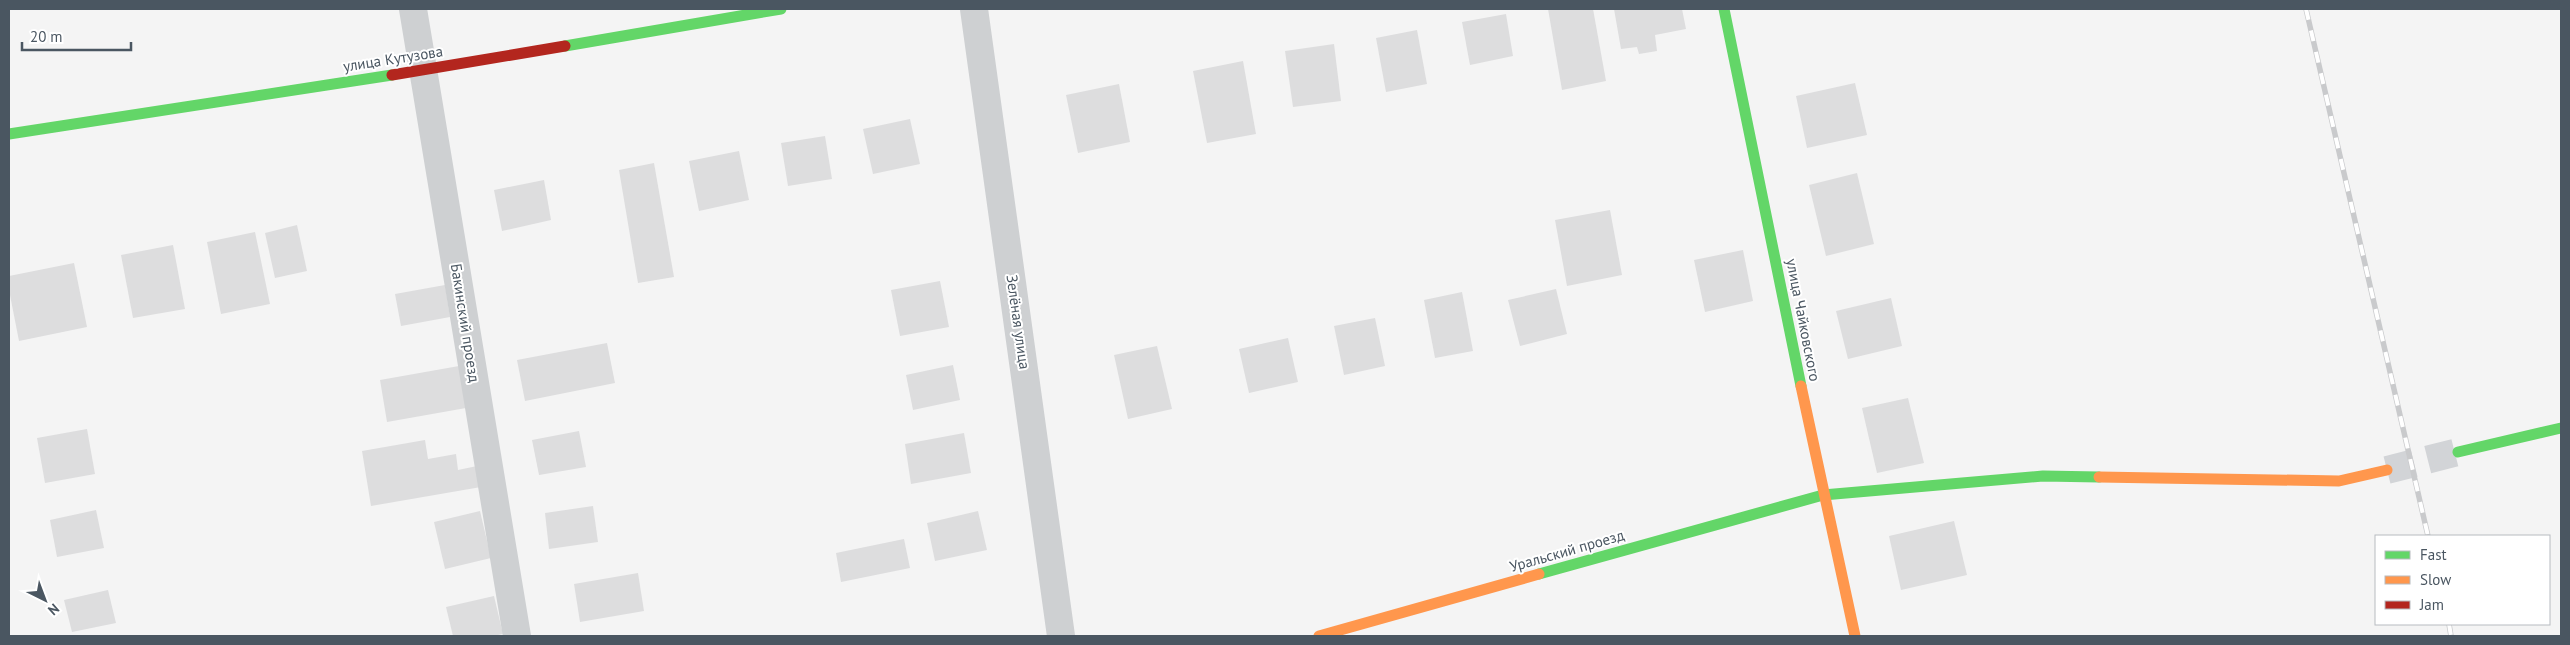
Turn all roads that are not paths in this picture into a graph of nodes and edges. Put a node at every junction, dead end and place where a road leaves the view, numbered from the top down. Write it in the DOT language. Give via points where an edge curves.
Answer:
graph roads {
  1 [pos="413,9"];
  2 [pos="781,9"];
  3 [pos="974,9"];
  4 [pos="1724,9"];
  5 [pos="422,70"];
  6 [pos="9,134"];
  7 [pos="2561,428"];
  8 [pos="2458,452"];
  9 [pos="2387,470"];
  10 [pos="1823,495"];
  11 [pos="517,636"];
  12 [pos="1060,636"];
  13 [pos="1320,636"];
  14 [pos="1855,636"];
  1 -- 5 [label="street, Бакинский проезд"];
  2 -- 5 [label="street, улица Кутузова"];
  3 -- 12 [label="street, Зелёная улица"];
  4 -- 10 [label="street, улица Чайковского"];
  5 -- 6 [label="street, улица Кутузова"];
  5 -- 11 [label="street, Бакинский проезд"];
  7 -- 8 [label="street"];
  9 -- 10 [label="street, Уральский проезд" via="2339,481 2043,476"];
  10 -- 13 [label="street, Уральский проезд"];
  10 -- 14 [label="street, улица Чайковского"];
}
